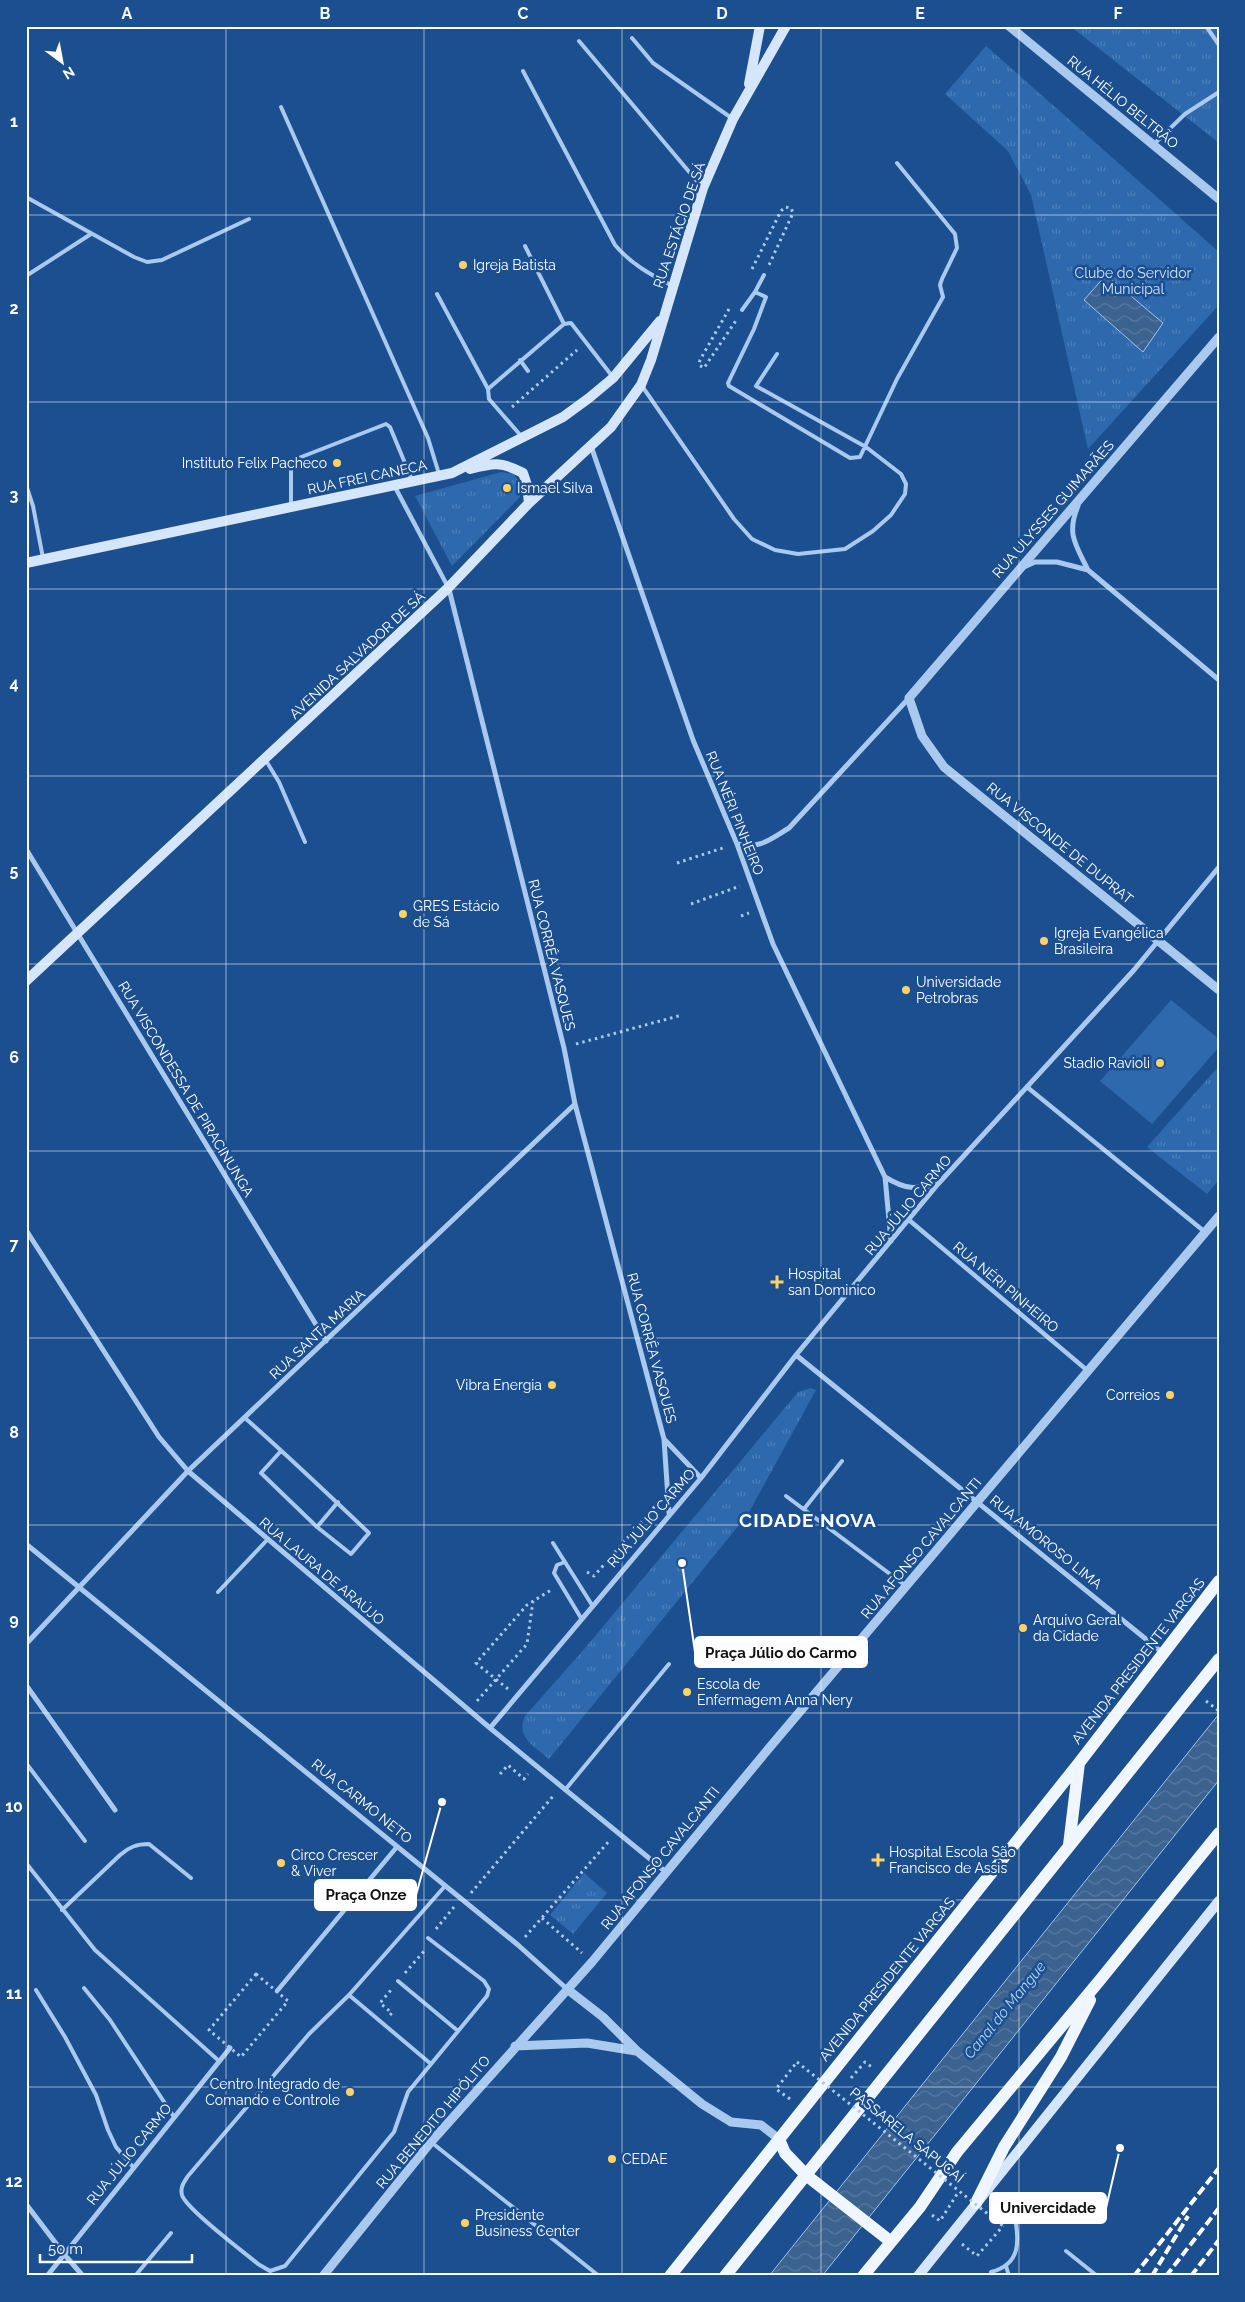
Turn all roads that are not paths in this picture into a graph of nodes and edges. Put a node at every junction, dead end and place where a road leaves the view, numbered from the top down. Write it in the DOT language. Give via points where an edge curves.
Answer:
graph roads {
  1 [pos="786,26"];
  2 [pos="1009,26"];
  3 [pos="1206,26"];
  4 [pos="757,28"];
  5 [pos="632,38"];
  6 [pos="579,41"];
  7 [pos="1219,45"];
  8 [pos="523,71"];
  9 [pos="748,89"];
  10 [pos="1219,92"];
  11 [pos="281,107"];
  12 [pos="733,119"];
  13 [pos="1153,145"];
  14 [pos="897,163"];
  15 [pos="703,188"];
  16 [pos="26,197"];
  17 [pos="1219,199"];
  18 [pos="249,219"];
  19 [pos="91,234"];
  20 [pos="525,246"];
  21 [pos="764,275"];
  22 [pos="26,276"];
  23 [pos="673,286"];
  24 [pos="755,292"];
  25 [pos="437,294"];
  26 [pos="742,310"];
  27 [pos="663,317"];
  28 [pos="564,324"];
  29 [pos="1219,337"];
  30 [pos="777,354"];
  31 [pos="520,360"];
  32 [pos="528,370"];
  33 [pos="613,378"];
  34 [pos="641,385"];
  35 [pos="488,389"];
  36 [pos="523,438"];
  37 [pos="591,446"];
  38 [pos="866,447"];
  39 [pos="452,473"];
  40 [pos="440,476"];
  41 [pos="412,482"];
  42 [pos="26,485"];
  43 [pos="394,487"];
  44 [pos="1081,498"];
  45 [pos="529,503"];
  46 [pos="33,506"];
  47 [pos="26,507"];
  48 [pos="291,507"];
  49 [pos="43,560"];
  50 [pos="26,563"];
  51 [pos="1019,569"];
  52 [pos="1088,570"];
  53 [pos="448,588"];
  54 [pos="1219,680"];
  55 [pos="909,698"];
  56 [pos="265,759"];
  57 [pos="304,842"];
  58 [pos="737,844"];
  59 [pos="26,849"];
  60 [pos="1219,867"];
  61 [pos="78,933"];
  62 [pos="1159,941"];
  63 [pos="26,981"];
  64 [pos="1219,990"];
  65 [pos="1027,1088"];
  66 [pos="575,1104"];
  67 [pos="885,1177"];
  68 [pos="938,1184"];
  69 [pos="1219,1216"];
  70 [pos="909,1220"];
  71 [pos="26,1230"];
  72 [pos="1205,1232"];
  73 [pos="891,1241"];
  74 [pos="326,1342"];
  75 [pos="796,1355"];
  76 [pos="1089,1371"];
  77 [pos="244,1418"];
  78 [pos="664,1439"];
  79 [pos="281,1451"];
  80 [pos="842,1461"];
  81 [pos="188,1471"];
  82 [pos="701,1478"];
  83 [pos="786,1496"];
  84 [pos="338,1502"];
  85 [pos="978,1502"];
  86 [pos="804,1509"];
  87 [pos="669,1513"];
  88 [pos="317,1527"];
  89 [pos="268,1539"];
  90 [pos="553,1543"];
  91 [pos="26,1544"];
  92 [pos="565,1562"];
  93 [pos="1219,1581"];
  94 [pos="906,1586"];
  95 [pos="1219,1587"];
  96 [pos="81,1588"];
  97 [pos="218,1592"];
  98 [pos="1205,1599"];
  99 [pos="592,1605"];
  100 [pos="581,1618"];
  101 [pos="26,1644"];
  102 [pos="1164,1654"];
  103 [pos="1219,1659"];
  104 [pos="669,1664"];
  105 [pos="26,1685"];
  106 [pos="490,1728"];
  107 [pos="26,1763"];
  108 [pos="1079,1763"];
  109 [pos="563,1788"];
  110 [pos="115,1810"];
  111 [pos="1219,1833"];
  112 [pos="85,1841"];
  113 [pos="1069,1845"];
  114 [pos="396,1848"];
  115 [pos="26,1863"];
  116 [pos="666,1872"];
  117 [pos="191,1878"];
  118 [pos="445,1886"];
  119 [pos="1219,1901"];
  120 [pos="62,1910"];
  121 [pos="430,1937"];
  122 [pos="1100,1980"];
  123 [pos="398,1981"];
  124 [pos="84,1988"];
  125 [pos="567,1989"];
  126 [pos="36,1990"];
  127 [pos="277,1991"];
  128 [pos="349,1996"];
  129 [pos="458,2031"];
  130 [pos="515,2046"];
  131 [pos="230,2048"];
  132 [pos="636,2051"];
  133 [pos="219,2061"];
  134 [pos="431,2064"];
  135 [pos="174,2117"];
  136 [pos="779,2138"];
  137 [pos="431,2142"];
  138 [pos="133,2167"];
  139 [pos="806,2175"];
  140 [pos="985,2188"];
  141 [pos="976,2202"];
  142 [pos="26,2204"];
  143 [pos="1014,2210"];
  144 [pos="1027,2220"];
  145 [pos="170,2233"];
  146 [pos="890,2242"];
  147 [pos="1066,2250"];
  148 [pos="64,2254"];
  149 [pos="1006,2266"];
  150 [pos="991,2272"];
  151 [pos="671,2273"];
  152 [pos="1096,2275"];
  153 [pos="47,2276"];
  154 [pos="83,2276"];
  155 [pos="135,2276"];
  156 [pos="323,2276"];
  157 [pos="600,2276"];
  158 [pos="725,2276"];
  159 [pos="863,2276"];
  160 [pos="918,2276"];
  161 [pos="1008,2276"];
  1 -- 9 [label="main road, RUA ESTÁCIO DE SÁ"];
  2 -- 13 [label="street, RUA HÉLIO BELTRÃO"];
  3 -- 7 [label="lane"];
  4 -- 9 [label="main road, RUA ESTÁCIO DE SÁ"];
  5 -- 12 [label="lane" via="653,63"];
  6 -- 15 [label="lane"];
  8 -- 23 [label="lane" via="615,245 649,274"];
  9 -- 12 [label="main road, RUA ESTÁCIO DE SÁ"];
  10 -- 13 [label="lane" via="1185,114"];
  11 -- 40 [label="lane" via="428,438"];
  12 -- 15 [label="main road, RUA ESTÁCIO DE SÁ"];
  13 -- 17 [label="street, RUA HÉLIO BELTRÃO"];
  14 -- 38 [label="lane" via="955,234 957,248 940,285 944,297 897,379"];
  15 -- 23 [label="main road, RUA ESTÁCIO DE SÁ"];
  16 -- 19 [label="lane"];
  18 -- 19 [label="lane" via="162,260 148,262"];
  19 -- 22 [label="lane"];
  20 -- 28 [label="lane"];
  21 -- 24 [label="lane"];
  23 -- 27 [label="main road, RUA ESTÁCIO DE SÁ"];
  24 -- 26 [label="lane"];
  24 -- 38 [label="lane" via="766,297 729,386 850,458 860,457"];
  25 -- 35 [label="lane"];
  27 -- 33 [label="main road, RUA FREI CANECA"];
  27 -- 34 [label="main road, AVENIDA SALVADOR DE SÁ"];
  28 -- 31 [label="lane"];
  28 -- 33 [label="lane" via="571,323"];
  29 -- 44 [label="street, RUA ULYSSES GUIMARÃES"];
  30 -- 38 [label="lane" via="756,386"];
  31 -- 32 [label="lane"];
  31 -- 35 [label="lane"];
  33 -- 36 [label="main road, RUA FREI CANECA" via="562,417"];
  34 -- 37 [label="main road, AVENIDA SALVADOR DE SÁ" via="611,427"];
  34 -- 38 [label="lane" via="734,519 752,539 775,550 798,554 845,549 891,515 905,494 906,484 901,474"];
  35 -- 36 [label="lane" via="489,399"];
  36 -- 39 [label="main road, RUA FREI CANECA"];
  37 -- 45 [label="main road, AVENIDA SALVADOR DE SÁ"];
  37 -- 58 [label="street, RUA NÉRI PINHEIRO" via="693,740"];
  39 -- 40 [label="main road, RUA FREI CANECA"];
  39 -- 45 [label="main road" via="494,463 509,465 523,473"];
  40 -- 41 [label="main road, RUA FREI CANECA"];
  41 -- 43 [label="main road, RUA FREI CANECA"];
  41 -- 48 [label="lane" via="386,424 291,461"];
  42 -- 46 [label="lane"];
  43 -- 48 [label="main road, RUA FREI CANECA"];
  43 -- 53 [label="street, RUA CORRÊA VASQUES"];
  44 -- 51 [label="street, RUA ULYSSES GUIMARÃES"];
  44 -- 52 [label="street" via="1071,523 1076,546"];
  45 -- 53 [label="main road, AVENIDA SALVADOR DE SÁ"];
  46 -- 47 [label="lane"];
  46 -- 49 [label="lane"];
  48 -- 49 [label="main road, RUA FREI CANECA"];
  49 -- 50 [label="main road, RUA FREI CANECA"];
  51 -- 52 [label="street" via="1047,561"];
  51 -- 55 [label="street, RUA ULYSSES GUIMARÃES"];
  52 -- 54 [label="street"];
  53 -- 56 [label="main road, AVENIDA SALVADOR DE SÁ"];
  53 -- 66 [label="street, RUA CORRÊA VASQUES" via="564,1048"];
  55 -- 58 [label="street" via="788,828 752,847"];
  55 -- 62 [label="street, RUA VISCONDE DE DUPRAT" via="922,736 944,767"];
  56 -- 57 [label="lane"];
  56 -- 61 [label="main road, AVENIDA SALVADOR DE SÁ"];
  58 -- 67 [label="street, RUA NÉRI PINHEIRO" via="773,944"];
  59 -- 61 [label="street, RUA VISCONDESSA DE PIRACINUNGA"];
  60 -- 62 [label="street, RUA JÚLIO CARMO"];
  61 -- 63 [label="main road, AVENIDA SALVADOR DE SÁ"];
  61 -- 74 [label="street, RUA VISCONDESSA DE PIRACINUNGA"];
  62 -- 64 [label="street, RUA VISCONDE DE DUPRAT"];
  62 -- 65 [label="street, RUA JÚLIO CARMO"];
  65 -- 68 [label="street, RUA JÚLIO CARMO"];
  65 -- 72 [label="street"];
  66 -- 74 [label="street, RUA SANTA MARIA"];
  66 -- 78 [label="street, RUA CORRÊA VASQUES"];
  67 -- 68 [label="street" via="904,1187"];
  67 -- 73 [label="street, RUA NÉRI PINHEIRO"];
  68 -- 70 [label="street, RUA JÚLIO CARMO"];
  69 -- 72 [label="street, RUA AFONSO CAVALCANTI"];
  70 -- 73 [label="street, RUA JÚLIO CARMO"];
  70 -- 76 [label="street, RUA NÉRI PINHEIRO"];
  71 -- 81 [label="street, RUA LAURA DE ARAÚJO" via="159,1437"];
  72 -- 76 [label="street, RUA AFONSO CAVALCANTI"];
  73 -- 75 [label="street, RUA JÚLIO CARMO"];
  74 -- 77 [label="street, RUA SANTA MARIA"];
  75 -- 82 [label="street, RUA JÚLIO CARMO"];
  75 -- 85 [label="street, RUA AMOROSO LIMA"];
  76 -- 85 [label="street, RUA AFONSO CAVALCANTI"];
  77 -- 79 [label="lane"];
  77 -- 81 [label="street, RUA SANTA MARIA"];
  78 -- 82 [label="street, RUA CORRÊA VASQUES"];
  78 -- 87 [label="street, RUA CORRÊA VASQUES"];
  79 -- 84 [label="lane"];
  79 -- 88 [label="lane" via="261,1473"];
  80 -- 86 [label="lane"];
  81 -- 89 [label="street, RUA LAURA DE ARAÚJO"];
  81 -- 96 [label="street, RUA SANTA MARIA"];
  82 -- 87 [label="street, RUA JÚLIO CARMO"];
  83 -- 86 [label="lane"];
  84 -- 88 [label="lane"];
  84 -- 88 [label="lane" via="369,1533 351,1554"];
  85 -- 94 [label="street, RUA AFONSO CAVALCANTI"];
  85 -- 102 [label="street, RUA AMOROSO LIMA"];
  86 -- 94 [label="lane"];
  87 -- 99 [label="street, RUA JÚLIO CARMO"];
  89 -- 97 [label="lane"];
  89 -- 106 [label="street, RUA LAURA DE ARAÚJO"];
  90 -- 92 [label="lane"];
  91 -- 96 [label="street, RUA CARMO NETO"];
  92 -- 99 [label="lane"];
  92 -- 100 [label="lane" via="557,1565 554,1573"];
  93 -- 98 [label="main road, AVENIDA PRESIDENTE VARGAS"];
  94 -- 116 [label="street, RUA AFONSO CAVALCANTI"];
  95 -- 98 [label="main road"];
  96 -- 101 [label="street, RUA SANTA MARIA"];
  96 -- 114 [label="street, RUA CARMO NETO"];
  98 -- 102 [label="main road, AVENIDA PRESIDENTE VARGAS"];
  99 -- 100 [label="street, RUA JÚLIO CARMO"];
  100 -- 106 [label="street, RUA JÚLIO CARMO"];
  102 -- 108 [label="main road, AVENIDA PRESIDENTE VARGAS"];
  103 -- 113 [label="main road"];
  104 -- 109 [label="lane"];
  105 -- 110 [label="street"];
  106 -- 109 [label="street, RUA LAURA DE ARAÚJO"];
  107 -- 112 [label="lane"];
  108 -- 113 [label="main road"];
  108 -- 136 [label="main road, AVENIDA PRESIDENTE VARGAS"];
  109 -- 116 [label="street, RUA LAURA DE ARAÚJO"];
  111 -- 122 [label="main road"];
  113 -- 139 [label="main road"];
  114 -- 118 [label="street, RUA CARMO NETO"];
  114 -- 127 [label="street"];
  115 -- 120 [label="lane"];
  116 -- 125 [label="street, RUA AFONSO CAVALCANTI"];
  117 -- 120 [label="lane" via="149,1844 140,1844 120,1855"];
  118 -- 125 [label="street, RUA CARMO NETO"];
  118 -- 128 [label="lane"];
  119 -- 140 [label="main road"];
  120 -- 133 [label="lane" via="95,1950"];
  121 -- 129 [label="lane" via="489,1988 487,1996"];
  122 -- 140 [label="main road" via="1061,2057 1004,2147"];
  122 -- 146 [label="main road" via="957,2152 920,2207"];
  123 -- 129 [label="lane"];
  124 -- 135 [label="lane" via="110,2020"];
  125 -- 130 [label="street, RUA BENEDITO HIPÓLITO"];
  125 -- 132 [label="street, RUA CARMO NETO" via="603,2017"];
  126 -- 138 [label="lane" via="80,2064 116,2146"];
  128 -- 134 [label="lane"];
  128 -- 134 [label="lane" via="309,2034 182,2186 182,2194 193,2209 258,2264 270,2271 285,2266 394,2132 408,2092"];
  129 -- 134 [label="lane"];
  130 -- 132 [label="street" via="587,2043"];
  130 -- 137 [label="street, RUA BENEDITO HIPÓLITO"];
  131 -- 133 [label="street, RUA JÚLIO CARMO"];
  132 -- 136 [label="street, RUA CARMO NETO" via="702,2104 731,2122 761,2124"];
  133 -- 135 [label="street, RUA JÚLIO CARMO"];
  135 -- 138 [label="street, RUA JÚLIO CARMO"];
  136 -- 139 [label="main road" via="785,2153"];
  136 -- 151 [label="main road, AVENIDA PRESIDENTE VARGAS"];
  137 -- 156 [label="street, RUA BENEDITO HIPÓLITO"];
  137 -- 157 [label="lane"];
  138 -- 148 [label="street, RUA JÚLIO CARMO"];
  139 -- 146 [label="main road"];
  139 -- 158 [label="main road"];
  140 -- 141 [label="main road"];
  140 -- 143 [label="lane"];
  141 -- 160 [label="main road"];
  142 -- 148 [label="street"];
  143 -- 144 [label="lane"];
  143 -- 149 [label="lane" via="1015,2256"];
  145 -- 155 [label="lane"];
  146 -- 159 [label="main road"];
  147 -- 152 [label="lane"];
  148 -- 153 [label="street, RUA JÚLIO CARMO"];
  148 -- 154 [label="street"];
  149 -- 150 [label="lane"];
  149 -- 161 [label="lane"];
}
